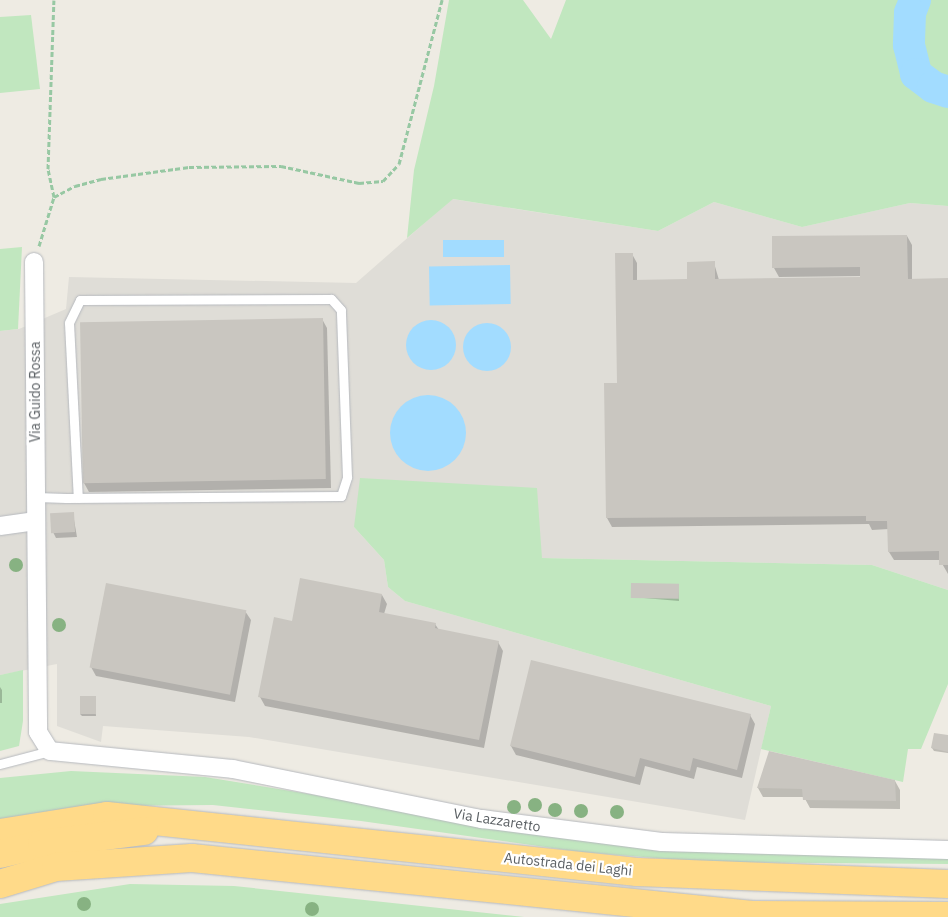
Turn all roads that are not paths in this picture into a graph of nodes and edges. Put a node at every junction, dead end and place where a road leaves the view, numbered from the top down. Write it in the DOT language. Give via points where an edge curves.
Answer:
graph roads {
  1 [pos="34,262"];
  2 [pos="36,497"];
  3 [pos="78,498"];
  4 [pos="36,521"];
  5 [pos="0,526"];
  6 [pos="50,751"];
  7 [pos="0,764"];
  8 [pos="190,825"];
  9 [pos="0,832"];
  10 [pos="948,850"];
  11 [pos="0,854"];
  12 [pos="0,884"];
  13 [pos="948,884"];
  14 [pos="948,916"];
  1 -- 2 [label="street, Via Guido Rossa"];
  2 -- 3 [label="lane"];
  2 -- 4 [label="street, Via Guido Rossa"];
  3 -- 3 [label="lane" via="341,496 347,477 342,310 331,299 80,300 69,323"];
  4 -- 5 [label="street"];
  4 -- 6 [label="street, Via Guido Rossa" via="38,732"];
  6 -- 7 [label="lane"];
  6 -- 10 [label="street, Via Lazzaretto" via="233,769 482,819 662,842"];
  8 -- 9 [label="highway" via="107,816"];
  8 -- 11 [label="highway" via="42,844"];
  8 -- 13 [label="highway, Autostrada dei Laghi" via="637,872"];
  12 -- 14 [label="highway" via="56,868 192,858 752,915"];
}
